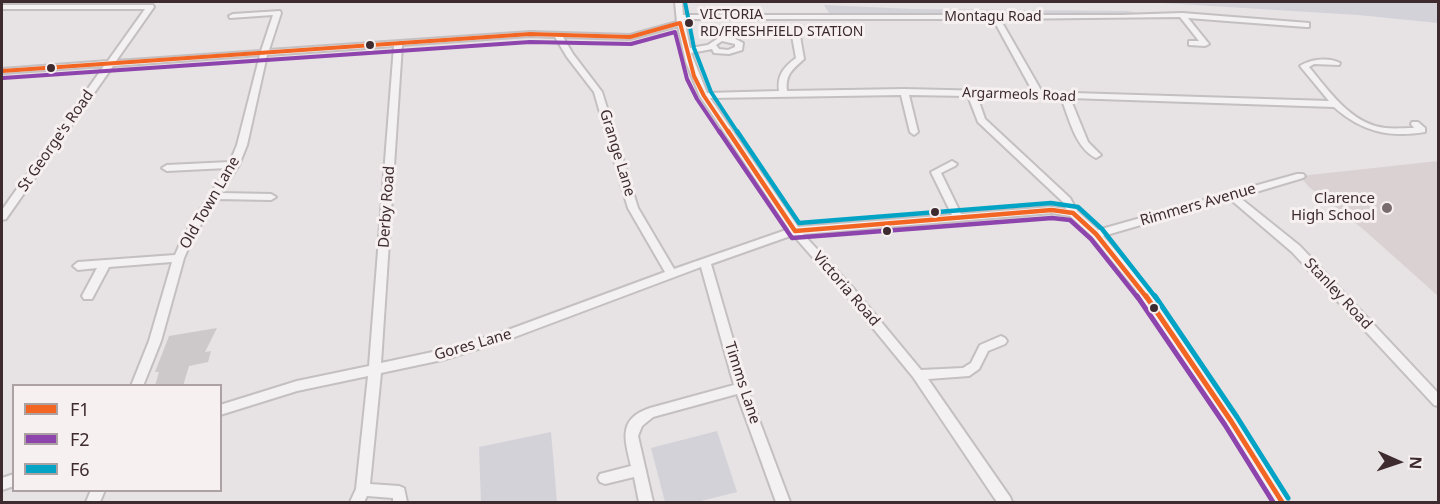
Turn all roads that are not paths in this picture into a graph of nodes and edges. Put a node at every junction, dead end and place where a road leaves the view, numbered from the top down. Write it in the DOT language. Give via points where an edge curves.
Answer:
graph roads {
  1 [pos="678,2"];
  2 [pos="2,7"];
  3 [pos="1182,15"];
  4 [pos="233,16"];
  5 [pos="995,17"];
  6 [pos="680,20"];
  7 [pos="1306,26"];
  8 [pos="558,34"];
  9 [pos="796,36"];
  10 [pos="1192,43"];
  11 [pos="398,44"];
  12 [pos="1205,44"];
  13 [pos="1215,46"];
  14 [pos="712,47"];
  15 [pos="687,51"];
  16 [pos="264,53"];
  17 [pos="111,63"];
  18 [pos="1336,63"];
  19 [pos="2,71"];
  20 [pos="904,91"];
  21 [pos="783,92"];
  22 [pos="972,94"];
  23 [pos="1039,95"];
  24 [pos="704,96"];
  25 [pos="1065,96"];
  26 [pos="1335,104"];
  27 [pos="1415,124"];
  28 [pos="914,132"];
  29 [pos="1096,155"];
  30 [pos="952,164"];
  31 [pos="234,165"];
  32 [pos="167,168"];
  33 [pos="1300,176"];
  34 [pos="1231,195"];
  35 [pos="214,196"];
  36 [pos="271,197"];
  37 [pos="1073,213"];
  38 [pos="2,218"];
  39 [pos="958,218"];
  40 [pos="795,231"];
  41 [pos="1096,234"];
  42 [pos="178,258"];
  43 [pos="705,262"];
  44 [pos="105,264"];
  45 [pos="78,266"];
  46 [pos="670,274"];
  47 [pos="88,296"];
  48 [pos="1001,341"];
  49 [pos="375,370"];
  50 [pos="918,375"];
  51 [pos="138,384"];
  52 [pos="741,388"];
  53 [pos="1438,401"];
  54 [pos="222,409"];
  55 [pos="639,470"];
  56 [pos="605,478"];
  57 [pos="360,496"];
  58 [pos="400,502"];
  59 [pos="646,502"];
  60 [pos="783,502"];
  61 [pos="1005,502"];
  62 [pos="1282,502"];
  1 -- 6 [label="street, Victoria Road"];
  2 -- 17 [label="street, St George's Road" via="150,7"];
  3 -- 5 [label="street, Montagu Road"];
  3 -- 7 [label="street, Montagu Road"];
  3 -- 12 [label="street"];
  4 -- 16 [label="street, Old Town Lane" via="277,13"];
  5 -- 6 [label="street, Montagu Road"];
  5 -- 23 [label="street"];
  6 -- 8 [label="street, Montagu Road" via="630,37"];
  6 -- 15 [label="street, Victoria Road"];
  8 -- 11 [label="street, Montagu Road"];
  8 -- 46 [label="street, Grange Lane" via="598,92 633,208"];
  9 -- 21 [label="street" via="800,59 785,70 781,80"];
  10 -- 12 [label="street"];
  11 -- 16 [label="street, Montagu Road"];
  11 -- 49 [label="street, Derby Road"];
  12 -- 13 [label="street"];
  14 -- 15 [label="street"];
  15 -- 24 [label="street, Victoria Road"];
  16 -- 17 [label="street, Montagu Road"];
  16 -- 31 [label="street, Old Town Lane" via="245,137"];
  17 -- 19 [label="street, Montagu Road"];
  17 -- 38 [label="street, St George's Road"];
  18 -- 26 [label="street" via="1314,62 1304,66"];
  20 -- 21 [label="street, Argarmeols Road"];
  20 -- 22 [label="street, Argarmeols Road"];
  20 -- 28 [label="street"];
  21 -- 24 [label="street, Argarmeols Road"];
  22 -- 23 [label="street, Argarmeols Road"];
  22 -- 37 [label="street" via="981,120 1067,200"];
  23 -- 25 [label="street, Argarmeols Road"];
  24 -- 40 [label="street, Victoria Road"];
  25 -- 26 [label="street, Argarmeols Road"];
  25 -- 29 [label="street" via="1084,143"];
  26 -- 27 [label="street" via="1355,120 1381,131 1422,130"];
  30 -- 39 [label="street" via="936,172"];
  31 -- 32 [label="street"];
  31 -- 35 [label="street, Old Town Lane"];
  33 -- 34 [label="street, Rimmers Avenue"];
  34 -- 41 [label="street, Rimmers Avenue"];
  34 -- 53 [label="street, Stanley Road" via="1296,249"];
  35 -- 36 [label="street"];
  35 -- 42 [label="street, Old Town Lane"];
  37 -- 39 [label="street, Gores Lane" via="1052,210"];
  37 -- 41 [label="street"];
  39 -- 40 [label="street, Gores Lane"];
  40 -- 43 [label="street, Gores Lane"];
  40 -- 50 [label="street, Victoria Road"];
  41 -- 62 [label="street" via="1139,286"];
  42 -- 44 [label="street"];
  42 -- 51 [label="street, Old Town Lane" via="155,341"];
  43 -- 46 [label="street, Gores Lane"];
  43 -- 52 [label="street, Timms Lane"];
  44 -- 45 [label="street"];
  44 -- 47 [label="street"];
  46 -- 49 [label="street, Gores Lane" via="501,338"];
  48 -- 50 [label="street" via="984,348 975,366 965,373"];
  49 -- 54 [label="street, Gores Lane" via="297,386"];
  49 -- 57 [label="street, Derby Road"];
  50 -- 61 [label="street, Victoria Road"];
  52 -- 55 [label="street" via="640,418 633,425 631,436"];
  52 -- 60 [label="street, Timms Lane"];
  55 -- 56 [label="street"];
  55 -- 59 [label="street"];
  57 -- 58 [label="street" via="399,492"];
}
